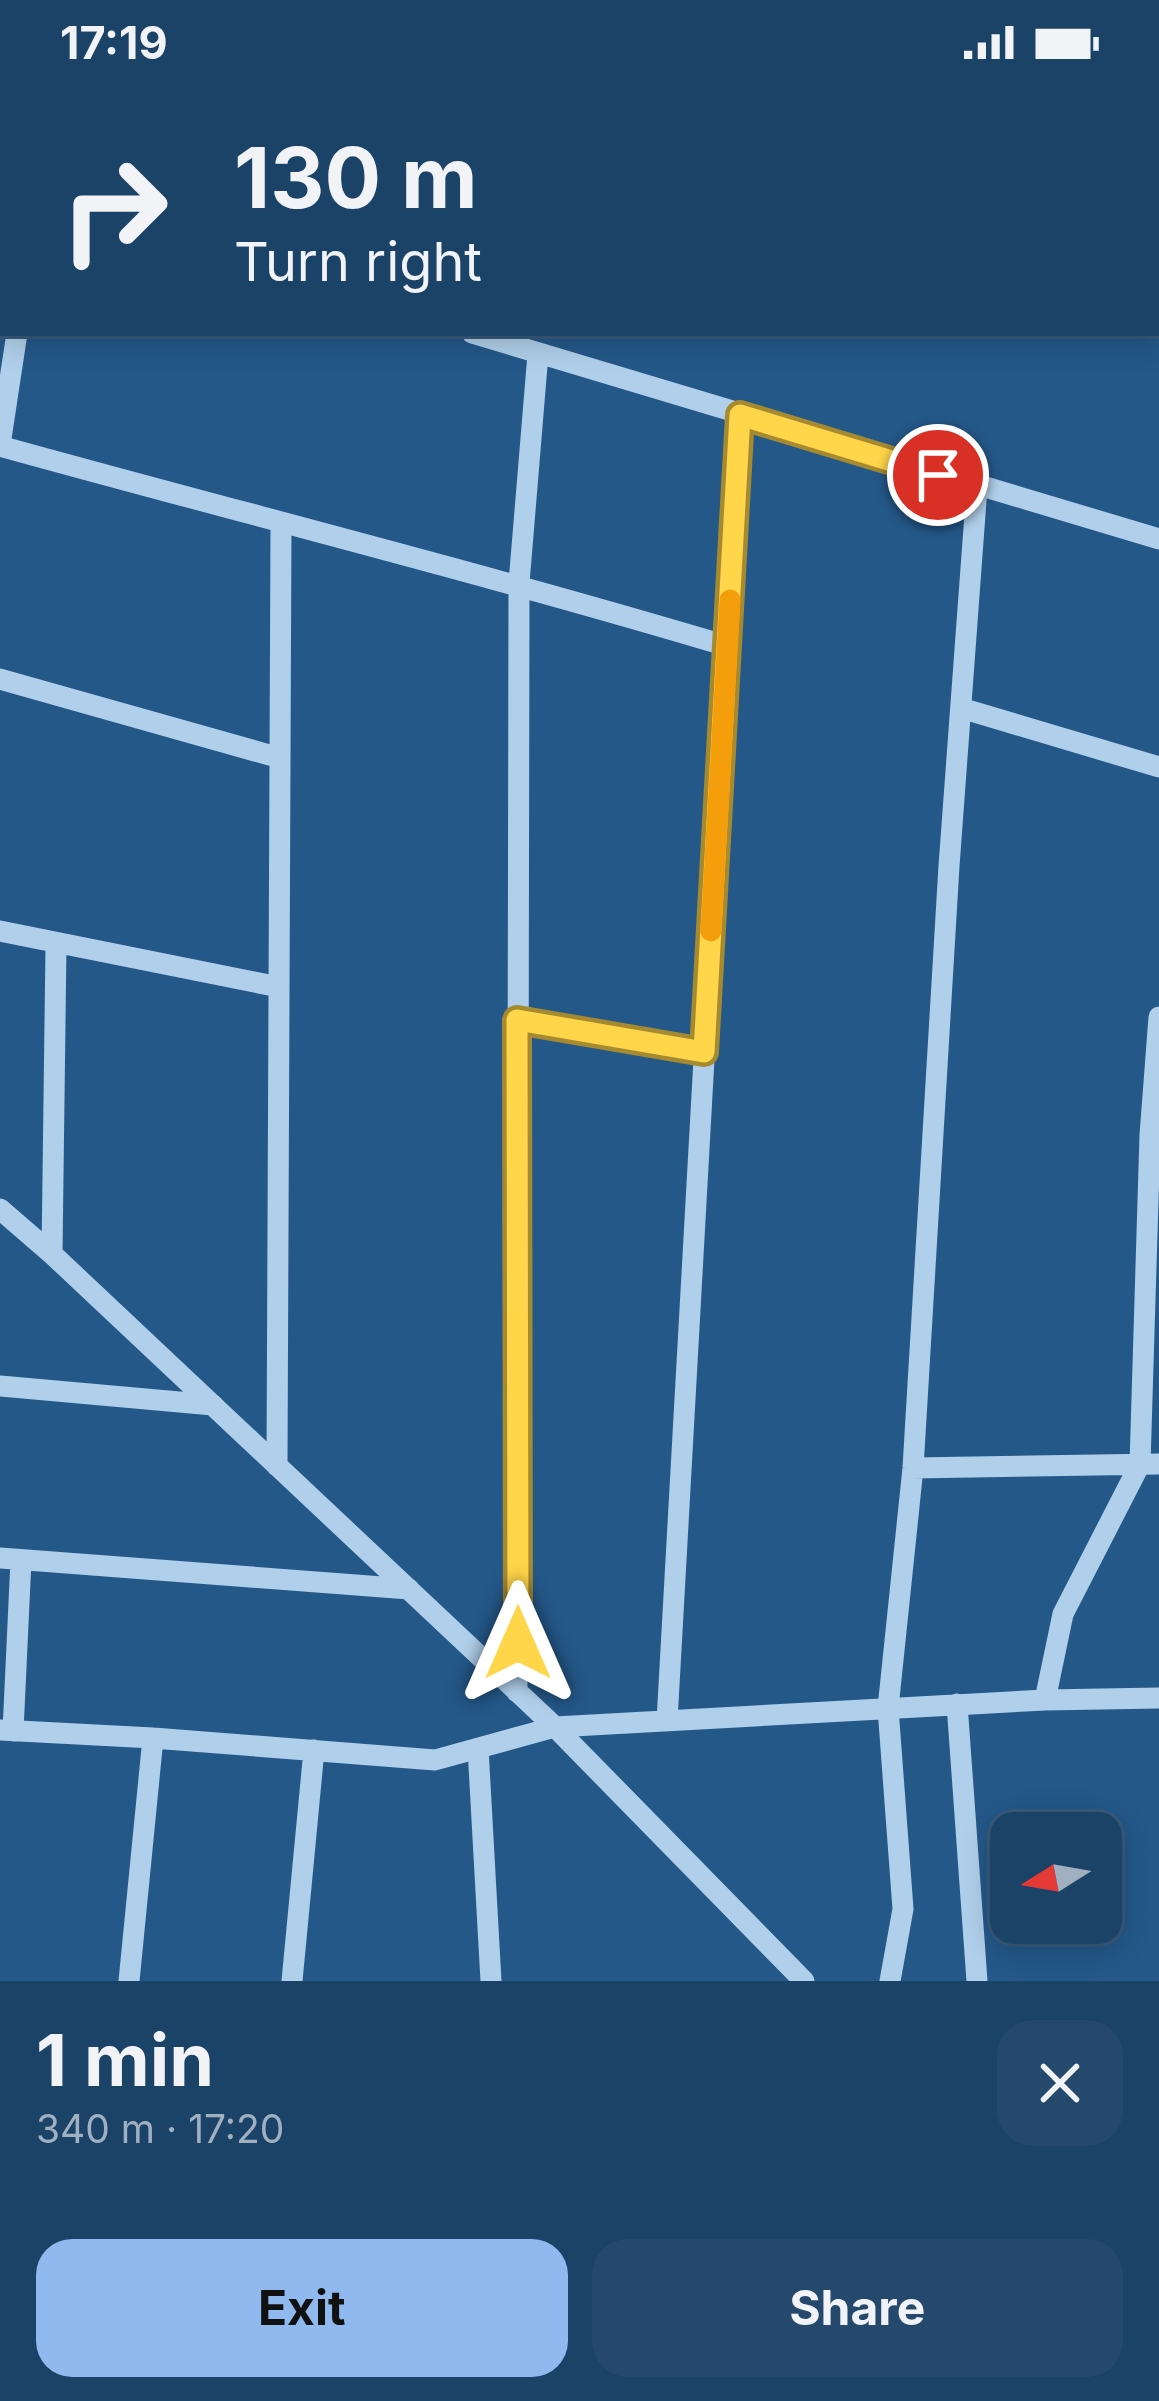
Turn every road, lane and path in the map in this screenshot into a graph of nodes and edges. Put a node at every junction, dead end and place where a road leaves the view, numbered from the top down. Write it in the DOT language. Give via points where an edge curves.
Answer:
graph roads {
  1 [pos="17,336"];
  2 [pos="502,338"];
  3 [pos="538,354"];
  4 [pos="740,415"];
  5 [pos="0,445"];
  6 [pos="977,487"];
  7 [pos="281,524"];
  8 [pos="1159,539"];
  9 [pos="518,583"];
  10 [pos="727,646"];
  11 [pos="0,679"];
  12 [pos="961,708"];
  13 [pos="280,758"];
  14 [pos="1159,767"];
  15 [pos="0,932"];
  16 [pos="56,945"];
  17 [pos="279,987"];
  18 [pos="1159,1017"];
  19 [pos="517,1020"];
  20 [pos="704,1052"];
  21 [pos="0,1209"];
  22 [pos="52,1254"];
  23 [pos="0,1386"];
  24 [pos="213,1406"];
  25 [pos="1150,1464"];
  26 [pos="278,1466"];
  27 [pos="914,1468"];
  28 [pos="11,1559"];
  29 [pos="409,1589"];
  30 [pos="518,1691"];
  31 [pos="1159,1698"];
  32 [pos="1045,1700"];
  33 [pos="957,1704"];
  34 [pos="888,1708"];
  35 [pos="667,1721"];
  36 [pos="555,1727"];
  37 [pos="6,1730"];
  38 [pos="153,1738"];
  39 [pos="478,1748"];
  40 [pos="314,1750"];
  41 [pos="129,1981"];
  42 [pos="292,1981"];
  43 [pos="491,1981"];
  44 [pos="803,1981"];
  45 [pos="890,1981"];
  46 [pos="976,1981"];
  1 -- 5 [label="street"];
  2 -- 3 [label="street"];
  3 -- 4 [label="street"];
  3 -- 9 [label="street"];
  4 -- 6 [label="street"];
  4 -- 10 [label="street"];
  5 -- 7 [label="street"];
  6 -- 8 [label="street"];
  6 -- 12 [label="street"];
  7 -- 9 [label="street"];
  7 -- 13 [label="street"];
  9 -- 10 [label="street"];
  9 -- 19 [label="street"];
  10 -- 20 [label="street"];
  11 -- 13 [label="street"];
  12 -- 14 [label="street"];
  12 -- 27 [label="street"];
  13 -- 17 [label="street"];
  15 -- 16 [label="street"];
  16 -- 17 [label="street"];
  16 -- 22 [label="street"];
  17 -- 26 [label="street"];
  18 -- 25 [label="street" via="1150,1135"];
  19 -- 20 [label="street"];
  19 -- 30 [label="street"];
  20 -- 35 [label="street"];
  21 -- 22 [label="street"];
  22 -- 24 [label="street"];
  23 -- 24 [label="street"];
  24 -- 26 [label="street"];
  25 -- 27 [label="street"];
  25 -- 32 [label="street" via="1063,1614"];
  26 -- 29 [label="street"];
  27 -- 34 [label="street"];
  28 -- 29 [label="street"];
  28 -- 37 [label="street"];
  29 -- 30 [label="street"];
  30 -- 36 [label="street"];
  31 -- 32 [label="street"];
  32 -- 33 [label="street"];
  33 -- 34 [label="street"];
  33 -- 46 [label="street"];
  34 -- 35 [label="street"];
  34 -- 45 [label="street" via="903,1910"];
  35 -- 36 [label="street"];
  36 -- 39 [label="street"];
  36 -- 44 [label="street"];
  37 -- 38 [label="street"];
  38 -- 40 [label="street"];
  38 -- 41 [label="street"];
  39 -- 40 [label="street" via="435,1760"];
  39 -- 43 [label="street"];
  40 -- 42 [label="street"];
}
